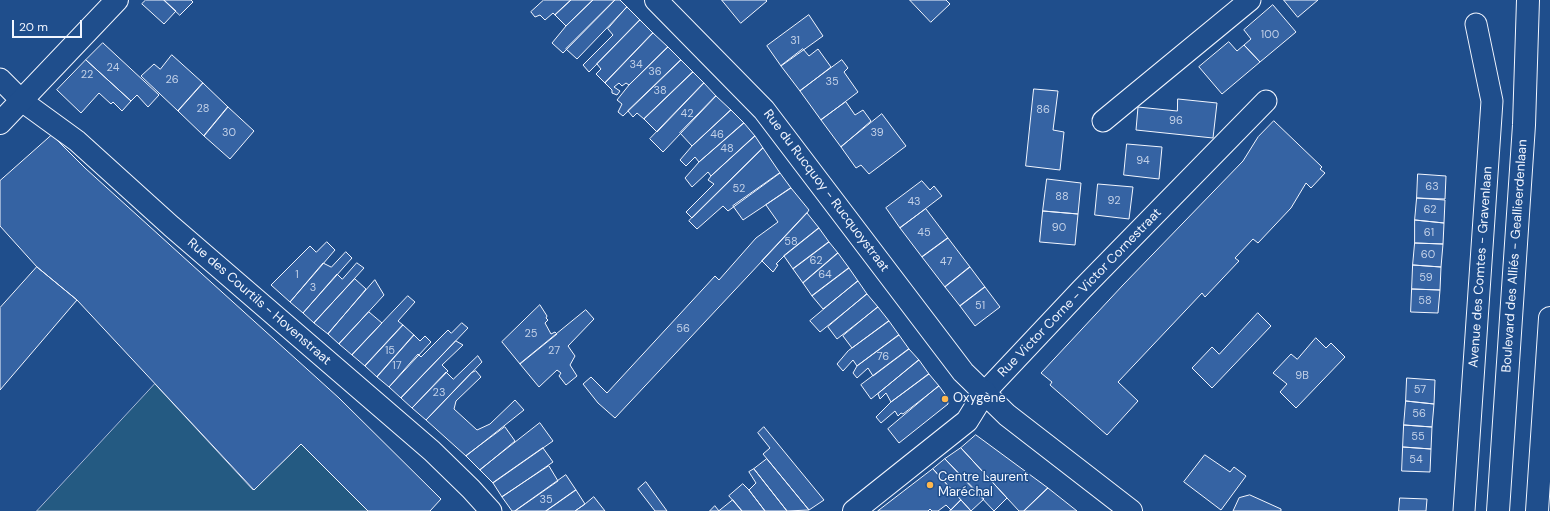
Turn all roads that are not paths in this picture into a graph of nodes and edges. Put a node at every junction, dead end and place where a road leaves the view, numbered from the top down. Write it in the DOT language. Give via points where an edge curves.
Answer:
graph roads {
  1 [pos="117,0"];
  2 [pos="656,0"];
  3 [pos="1250,0"];
  4 [pos="1528,0"];
  5 [pos="1476,24"];
  6 [pos="0,79"];
  7 [pos="22,101"];
  8 [pos="1266,101"];
  9 [pos="1103,121"];
  10 [pos="0,123"];
  11 [pos="1550,318"];
  12 [pos="985,392"];
  13 [pos="491,511"];
  14 [pos="854,511"];
  15 [pos="1131,511"];
  16 [pos="1464,511"];
  17 [pos="1498,511"];
  18 [pos="1537,511"];
  1 -- 7 [label="main road"];
  2 -- 12 [label="main road, Rue du Rucquoy - Rucquoystraat" via="764,110 950,356"];
  3 -- 9 [label="street"];
  4 -- 17 [label="main road, Boulevard des Alliés - Geallieerdenlaan" via="1524,125"];
  5 -- 16 [label="street, Avenue des Comtes - Gravenlaan" via="1492,101"];
  6 -- 7 [label="street, Rue des Courtils - Hovenstraat"];
  7 -- 10 [label="main road"];
  7 -- 13 [label="street, Rue des Courtils - Hovenstraat" via="77,141 177,231 432,451"];
  8 -- 12 [label="street, Rue Victor Corne - Victor Cornestraat"];
  11 -- 18 [label="main road"];
  12 -- 14 [label="main road, Rue Victor Corne - Victor Cornestraat" via="967,421"];
  12 -- 15 [label="main road, Rue du Rucquoy - Rucquoystraat" via="1007,415"];
}
